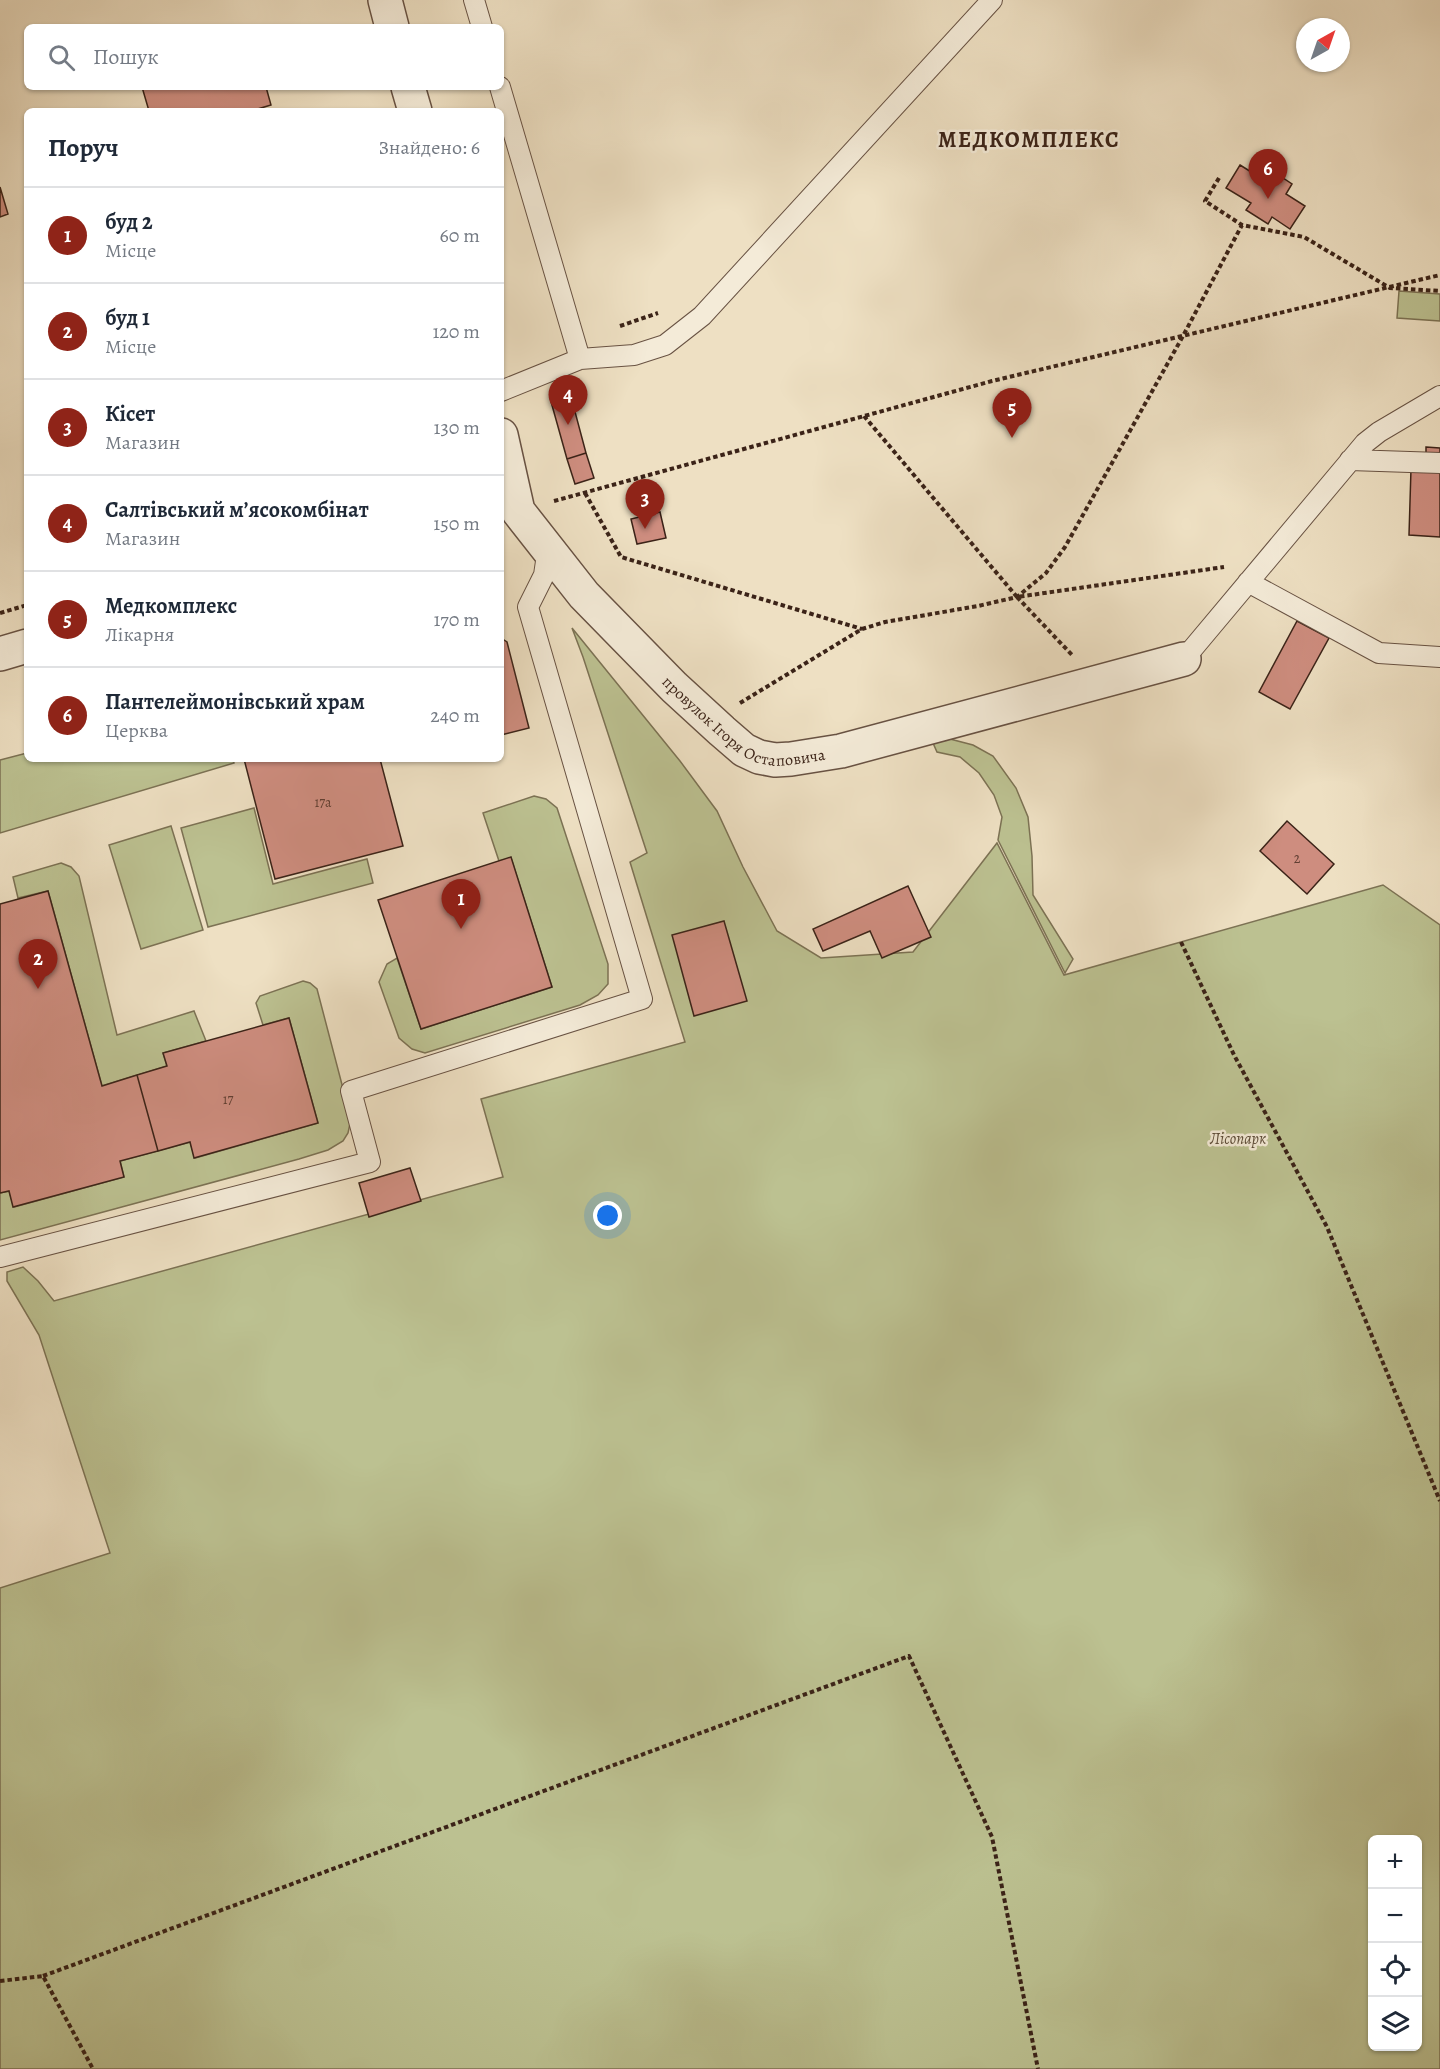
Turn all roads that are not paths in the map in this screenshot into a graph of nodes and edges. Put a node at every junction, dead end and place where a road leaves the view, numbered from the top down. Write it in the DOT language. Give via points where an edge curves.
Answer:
graph roads {
  1 [pos="385,0"];
  2 [pos="474,0"];
  3 [pos="992,0"];
  4 [pos="391,24"];
  5 [pos="481,24"];
  6 [pos="409,90"];
  7 [pos="501,90"];
  8 [pos="414,108"];
  9 [pos="578,349"];
  10 [pos="504,389"];
  11 [pos="1440,396"];
  12 [pos="1350,460"];
  13 [pos="504,461"];
  14 [pos="1440,463"];
  15 [pos="510,513"];
  16 [pos="548,548"];
  17 [pos="1248,582"];
  18 [pos="24,647"];
  19 [pos="0,654"];
  20 [pos="1440,657"];
  21 [pos="1184,659"];
  22 [pos="0,1257"];
  1 -- 4 [label="street"];
  2 -- 5 [label="lane"];
  3 -- 9 [label="lane" via="702,316 664,345 634,355"];
  6 -- 8 [label="street"];
  7 -- 9 [label="lane"];
  9 -- 10 [label="lane"];
  11 -- 12 [label="lane" via="1379,432"];
  12 -- 14 [label="lane"];
  12 -- 17 [label="lane"];
  13 -- 15 [label="street, провулок Ігоря Остаповича"];
  15 -- 16 [label="street, провулок Ігоря Остаповича"];
  16 -- 21 [label="street, провулок Ігоря Остаповича" via="584,595 674,687 744,750 759,758 791,759 841,751"];
  16 -- 22 [label="lane" via="544,575 528,607 642,999 351,1091 370,1162"];
  17 -- 20 [label="lane" via="1380,653"];
  17 -- 21 [label="lane"];
  18 -- 19 [label="street"];
}
